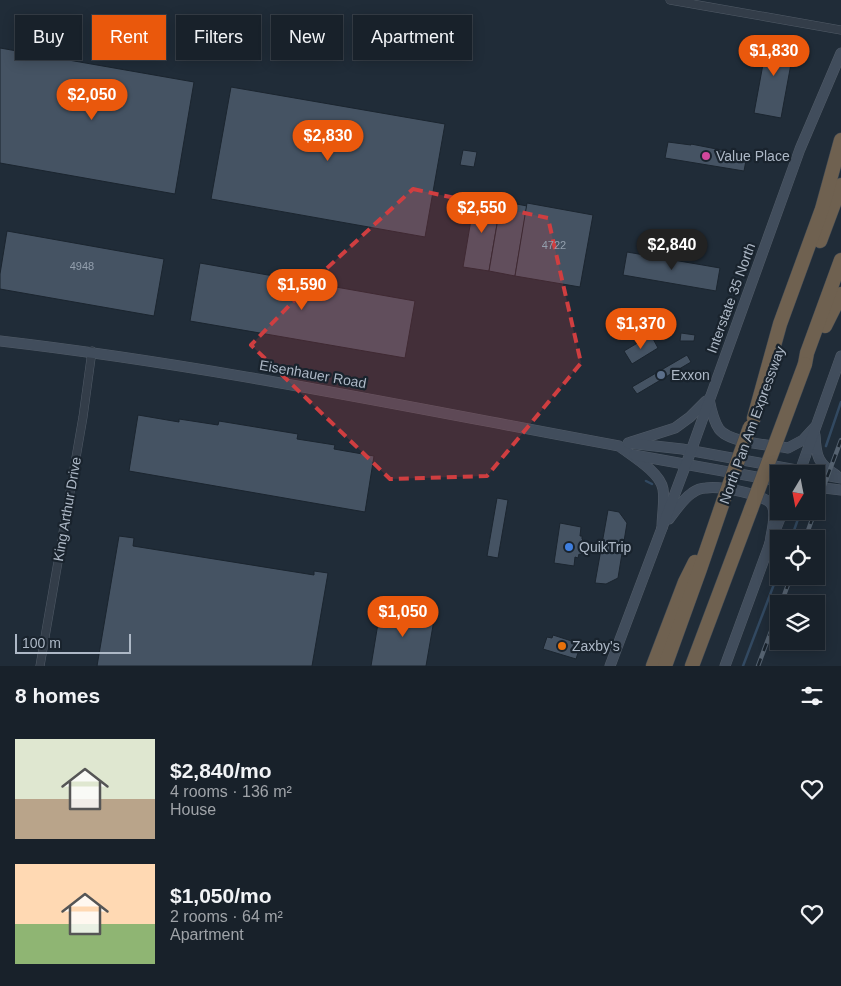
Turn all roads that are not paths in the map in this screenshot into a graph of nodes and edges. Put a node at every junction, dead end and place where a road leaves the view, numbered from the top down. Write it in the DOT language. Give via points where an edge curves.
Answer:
graph roads {
  1 [pos="670,0"];
  2 [pos="841,30"];
  3 [pos="841,54"];
  4 [pos="841,140"];
  5 [pos="841,185"];
  6 [pos="841,260"];
  7 [pos="841,294"];
  8 [pos="0,341"];
  9 [pos="92,351"];
  10 [pos="841,356"];
  11 [pos="805,364"];
  12 [pos="709,398"];
  13 [pos="752,422"];
  14 [pos="815,428"];
  15 [pos="624,444"];
  16 [pos="691,451"];
  17 [pos="630,455"];
  18 [pos="686,465"];
  19 [pos="802,465"];
  20 [pos="770,466"];
  21 [pos="825,476"];
  22 [pos="841,478"];
  23 [pos="770,479"];
  24 [pos="825,488"];
  25 [pos="839,490"];
  26 [pos="825,492"];
  27 [pos="721,507"];
  28 [pos="662,528"];
  29 [pos="772,530"];
  30 [pos="770,543"];
  31 [pos="693,664"];
  32 [pos="40,666"];
  33 [pos="610,666"];
  34 [pos="653,666"];
  35 [pos="665,666"];
  36 [pos="725,666"];
  1 -- 2 [label="street"];
  3 -- 12 [label="main road, Interstate 35 North" via="800,150"];
  4 -- 13 [label="highway" via="822,209 780,324"];
  5 -- 13 [label="highway, North Pan Am Expressway"];
  6 -- 11 [label="highway, North Pan Am Expressway"];
  7 -- 11 [label="highway"];
  8 -- 9 [label="main road, Eisenhauer Road"];
  9 -- 15 [label="main road, Eisenhauer Road"];
  9 -- 32 [label="street, King Arthur Drive"];
  10 -- 14 [label="main road"];
  11 -- 31 [label="highway, North Pan Am Expressway, bridge"];
  12 -- 14 [label="main road" via="718,428 734,438 788,448"];
  12 -- 15 [label="main road" via="675,428"];
  12 -- 16 [label="main road, Interstate 35 North"];
  13 -- 27 [label="highway, North Pan Am Expressway, bridge"];
  14 -- 19 [label="main road"];
  14 -- 22 [label="main road" via="819,460"];
  15 -- 16 [label="main road, Eisenhauer Road"];
  15 -- 17 [label="main road, Eisenhauer Road"];
  16 -- 18 [label="main road, Interstate 35 North"];
  16 -- 20 [label="main road, Eisenhauer Road"];
  17 -- 18 [label="main road, Eisenhauer Road"];
  17 -- 28 [label="main road" via="660,480 664,499"];
  18 -- 23 [label="main road, Eisenhauer Road"];
  18 -- 28 [label="main road, Interstate 35 North"];
  21 -- 22 [label="main road, Eisenhauer Road"];
  24 -- 25 [label="main road"];
  25 -- 26 [label="main road"];
  27 -- 34 [label="highway" via="685,582"];
  27 -- 35 [label="highway, North Pan Am Expressway"];
  28 -- 29 [label="main road" via="684,500 707,487 757,495 768,500 774,514"];
  28 -- 33 [label="main road, Interstate 35 North"];
  30 -- 36 [label="main road"];
}
